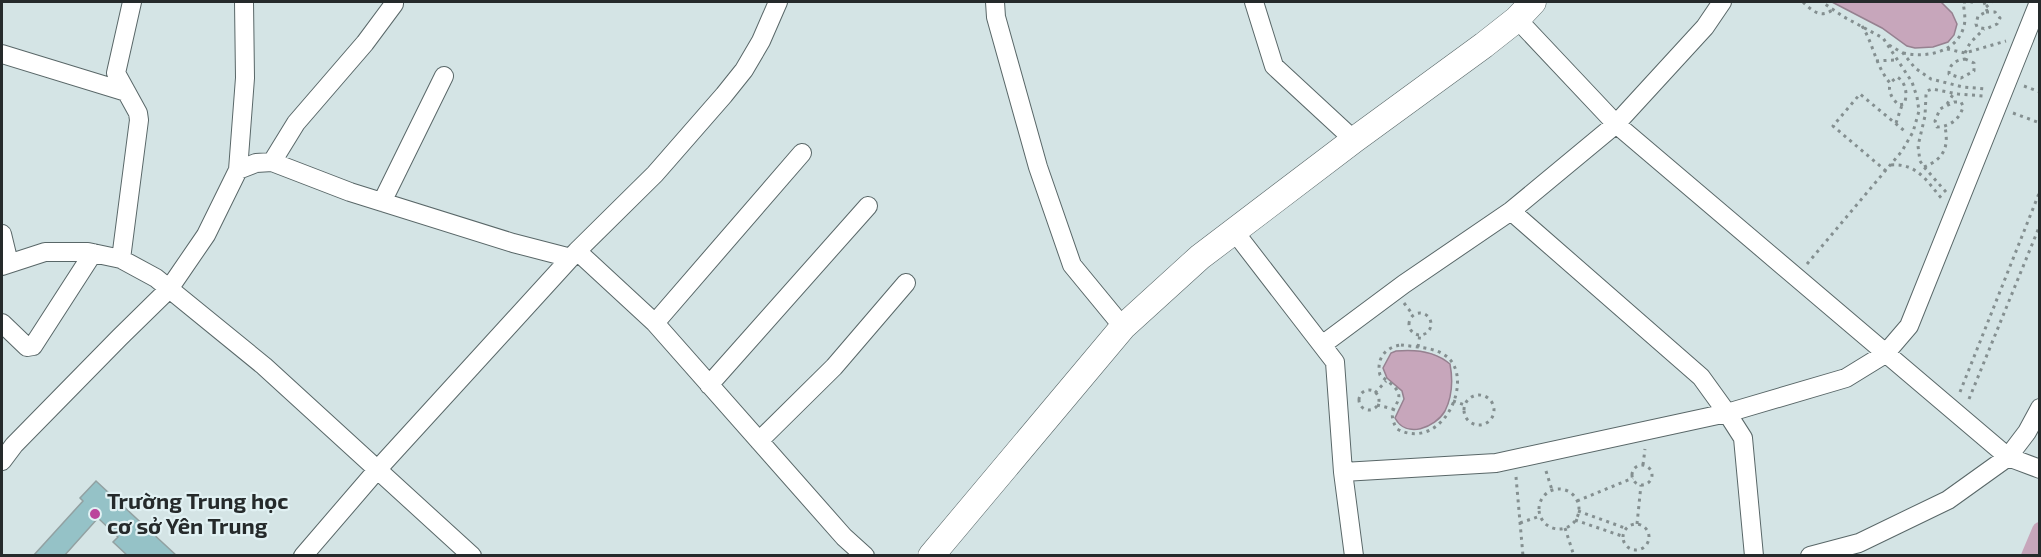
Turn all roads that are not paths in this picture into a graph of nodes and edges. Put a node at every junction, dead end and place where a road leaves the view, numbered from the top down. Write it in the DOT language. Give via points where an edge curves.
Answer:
graph roads {
  1 [pos="244,2"];
  2 [pos="995,2"];
  3 [pos="1254,2"];
  4 [pos="1722,2"];
  5 [pos="2039,2"];
  6 [pos="127,3"];
  7 [pos="394,4"];
  8 [pos="770,6"];
  9 [pos="1525,10"];
  10 [pos="2,54"];
  11 [pos="444,76"];
  12 [pos="126,92"];
  13 [pos="1616,124"];
  14 [pos="1354,140"];
  15 [pos="802,153"];
  16 [pos="272,162"];
  17 [pos="238,170"];
  18 [pos="382,202"];
  19 [pos="868,206"];
  20 [pos="1510,211"];
  21 [pos="1234,231"];
  22 [pos="2,234"];
  23 [pos="93,253"];
  24 [pos="574,255"];
  25 [pos="121,259"];
  26 [pos="5,265"];
  27 [pos="906,282"];
  28 [pos="170,290"];
  29 [pos="2,323"];
  30 [pos="655,323"];
  31 [pos="1123,327"];
  32 [pos="1322,345"];
  33 [pos="1885,354"];
  34 [pos="709,385"];
  35 [pos="2040,408"];
  36 [pos="1727,413"];
  37 [pos="759,441"];
  38 [pos="2008,458"];
  39 [pos="2,461"];
  40 [pos="2040,469"];
  41 [pos="377,470"];
  42 [pos="1343,472"];
  43 [pos="303,555"];
  44 [pos="472,555"];
  45 [pos="865,555"];
  46 [pos="931,555"];
  47 [pos="1354,555"];
  48 [pos="1754,555"];
  49 [pos="1810,555"];
  1 -- 17 [label="street" via="245,78"];
  2 -- 31 [label="street" via="1038,168 1072,265"];
  3 -- 14 [label="street" via="1274,66"];
  4 -- 13 [label="street" via="1705,27"];
  5 -- 33 [label="street" via="1909,326"];
  6 -- 12 [label="street" via="116,73"];
  7 -- 16 [label="street" via="296,123"];
  8 -- 24 [label="street" via="761,41 744,70 655,174"];
  9 -- 13 [label="street"];
  9 -- 14 [label="street"];
  10 -- 12 [label="street"];
  11 -- 18 [label="street"];
  12 -- 25 [label="street" via="138,114 139,127"];
  13 -- 20 [label="street"];
  13 -- 33 [label="street"];
  14 -- 21 [label="street"];
  15 -- 30 [label="street"];
  16 -- 17 [label="street"];
  16 -- 18 [label="street"];
  17 -- 28 [label="street" via="206,235"];
  18 -- 24 [label="street" via="513,243"];
  19 -- 34 [label="street"];
  20 -- 32 [label="street"];
  20 -- 36 [label="street" via="1701,377"];
  21 -- 31 [label="street" via="1185,269"];
  21 -- 32 [label="street"];
  22 -- 26 [label="street"];
  23 -- 25 [label="street"];
  23 -- 26 [label="street" via="45,252"];
  23 -- 29 [label="street" via="33,346 27,347"];
  24 -- 30 [label="street"];
  24 -- 41 [label="street"];
  25 -- 28 [label="street"];
  27 -- 37 [label="street" via="834,366"];
  28 -- 39 [label="street"];
  28 -- 41 [label="street" via="264,366"];
  30 -- 34 [label="street"];
  31 -- 46 [label="street"];
  32 -- 42 [label="street" via="1335,362"];
  33 -- 36 [label="street" via="1846,378"];
  33 -- 38 [label="street"];
  34 -- 37 [label="street"];
  35 -- 38 [label="street"];
  36 -- 42 [label="street" via="1496,463"];
  36 -- 48 [label="street" via="1743,438"];
  37 -- 45 [label="street" via="844,537"];
  38 -- 40 [label="street"];
  38 -- 49 [label="street" via="1948,500 1859,543"];
  41 -- 43 [label="street"];
  41 -- 44 [label="street"];
  42 -- 47 [label="street"];
}
